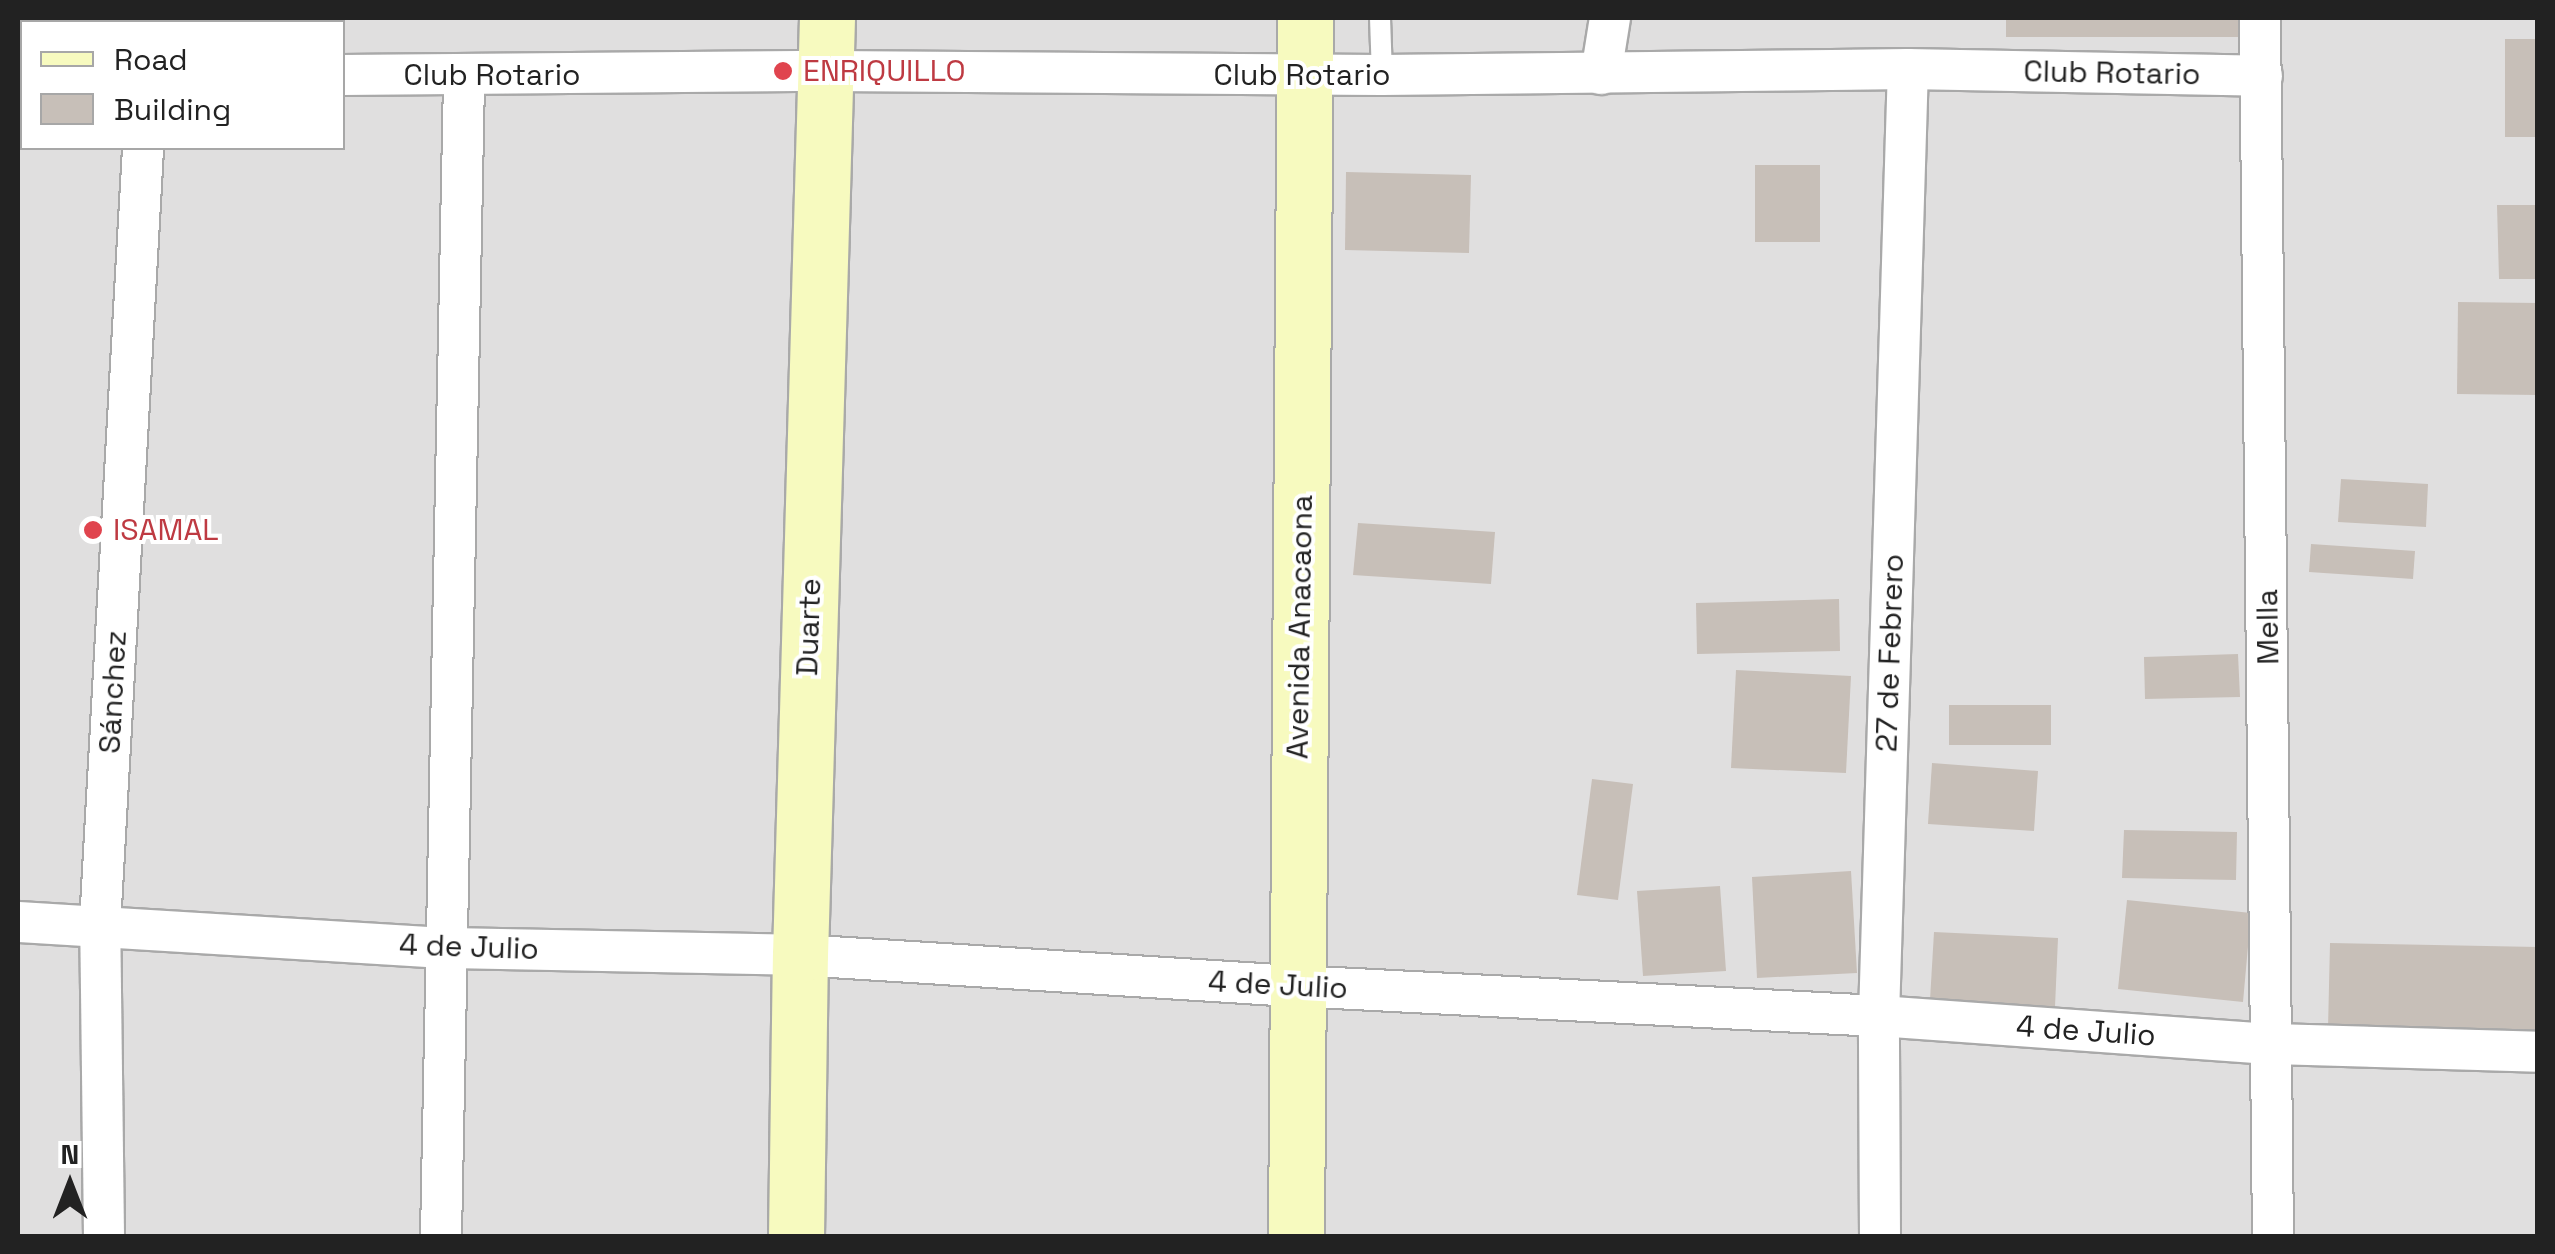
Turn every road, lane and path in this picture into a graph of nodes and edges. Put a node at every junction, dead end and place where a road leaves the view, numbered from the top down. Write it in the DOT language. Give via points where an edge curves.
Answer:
graph roads {
  1 [pos="827,18"];
  2 [pos="1304,18"];
  3 [pos="1380,18"];
  4 [pos="1610,18"];
  5 [pos="2260,18"];
  6 [pos="1908,69"];
  7 [pos="826,72"];
  8 [pos="1601,74"];
  9 [pos="345,75"];
  10 [pos="1305,75"];
  11 [pos="1382,75"];
  12 [pos="464,76"];
  13 [pos="2262,76"];
  14 [pos="143,150"];
  15 [pos="18,922"];
  16 [pos="100,925"];
  17 [pos="444,948"];
  18 [pos="800,955"];
  19 [pos="1296,986"];
  20 [pos="1878,1016"];
  21 [pos="2272,1044"];
  22 [pos="2538,1052"];
  23 [pos="104,1236"];
  24 [pos="441,1236"];
  25 [pos="796,1236"];
  26 [pos="1296,1236"];
  27 [pos="1880,1236"];
  28 [pos="2273,1236"];
  1 -- 7 [label="main road, Duarte"];
  2 -- 10 [label="main road, Avenida Anacaona"];
  3 -- 11 [label="lane"];
  4 -- 8 [label="street"];
  5 -- 13 [label="street, Mella"];
  6 -- 8 [label="street, Club Rotario"];
  6 -- 13 [label="street, Club Rotario"];
  6 -- 20 [label="street, 27 de Febrero"];
  7 -- 10 [label="street, Club Rotario"];
  7 -- 12 [label="street, Club Rotario"];
  7 -- 18 [label="main road, Duarte"];
  8 -- 11 [label="street, Club Rotario"];
  9 -- 12 [label="street, Club Rotario"];
  10 -- 11 [label="street, Club Rotario"];
  10 -- 19 [label="main road, Avenida Anacaona"];
  12 -- 17 [label="street"];
  13 -- 21 [label="street, Mella"];
  14 -- 16 [label="street, Sánchez"];
  15 -- 16 [label="street, 4 de Julio"];
  16 -- 17 [label="street, 4 de Julio"];
  16 -- 23 [label="street, Sánchez"];
  17 -- 18 [label="street, 4 de Julio"];
  17 -- 24 [label="street"];
  18 -- 19 [label="street, 4 de Julio"];
  18 -- 25 [label="main road, Duarte"];
  19 -- 20 [label="street, 4 de Julio"];
  19 -- 26 [label="main road, Avenida Anacaona"];
  20 -- 21 [label="street, 4 de Julio"];
  20 -- 27 [label="street, 27 de Febrero"];
  21 -- 22 [label="street, 4 de Julio"];
  21 -- 28 [label="street, Mella"];
}
